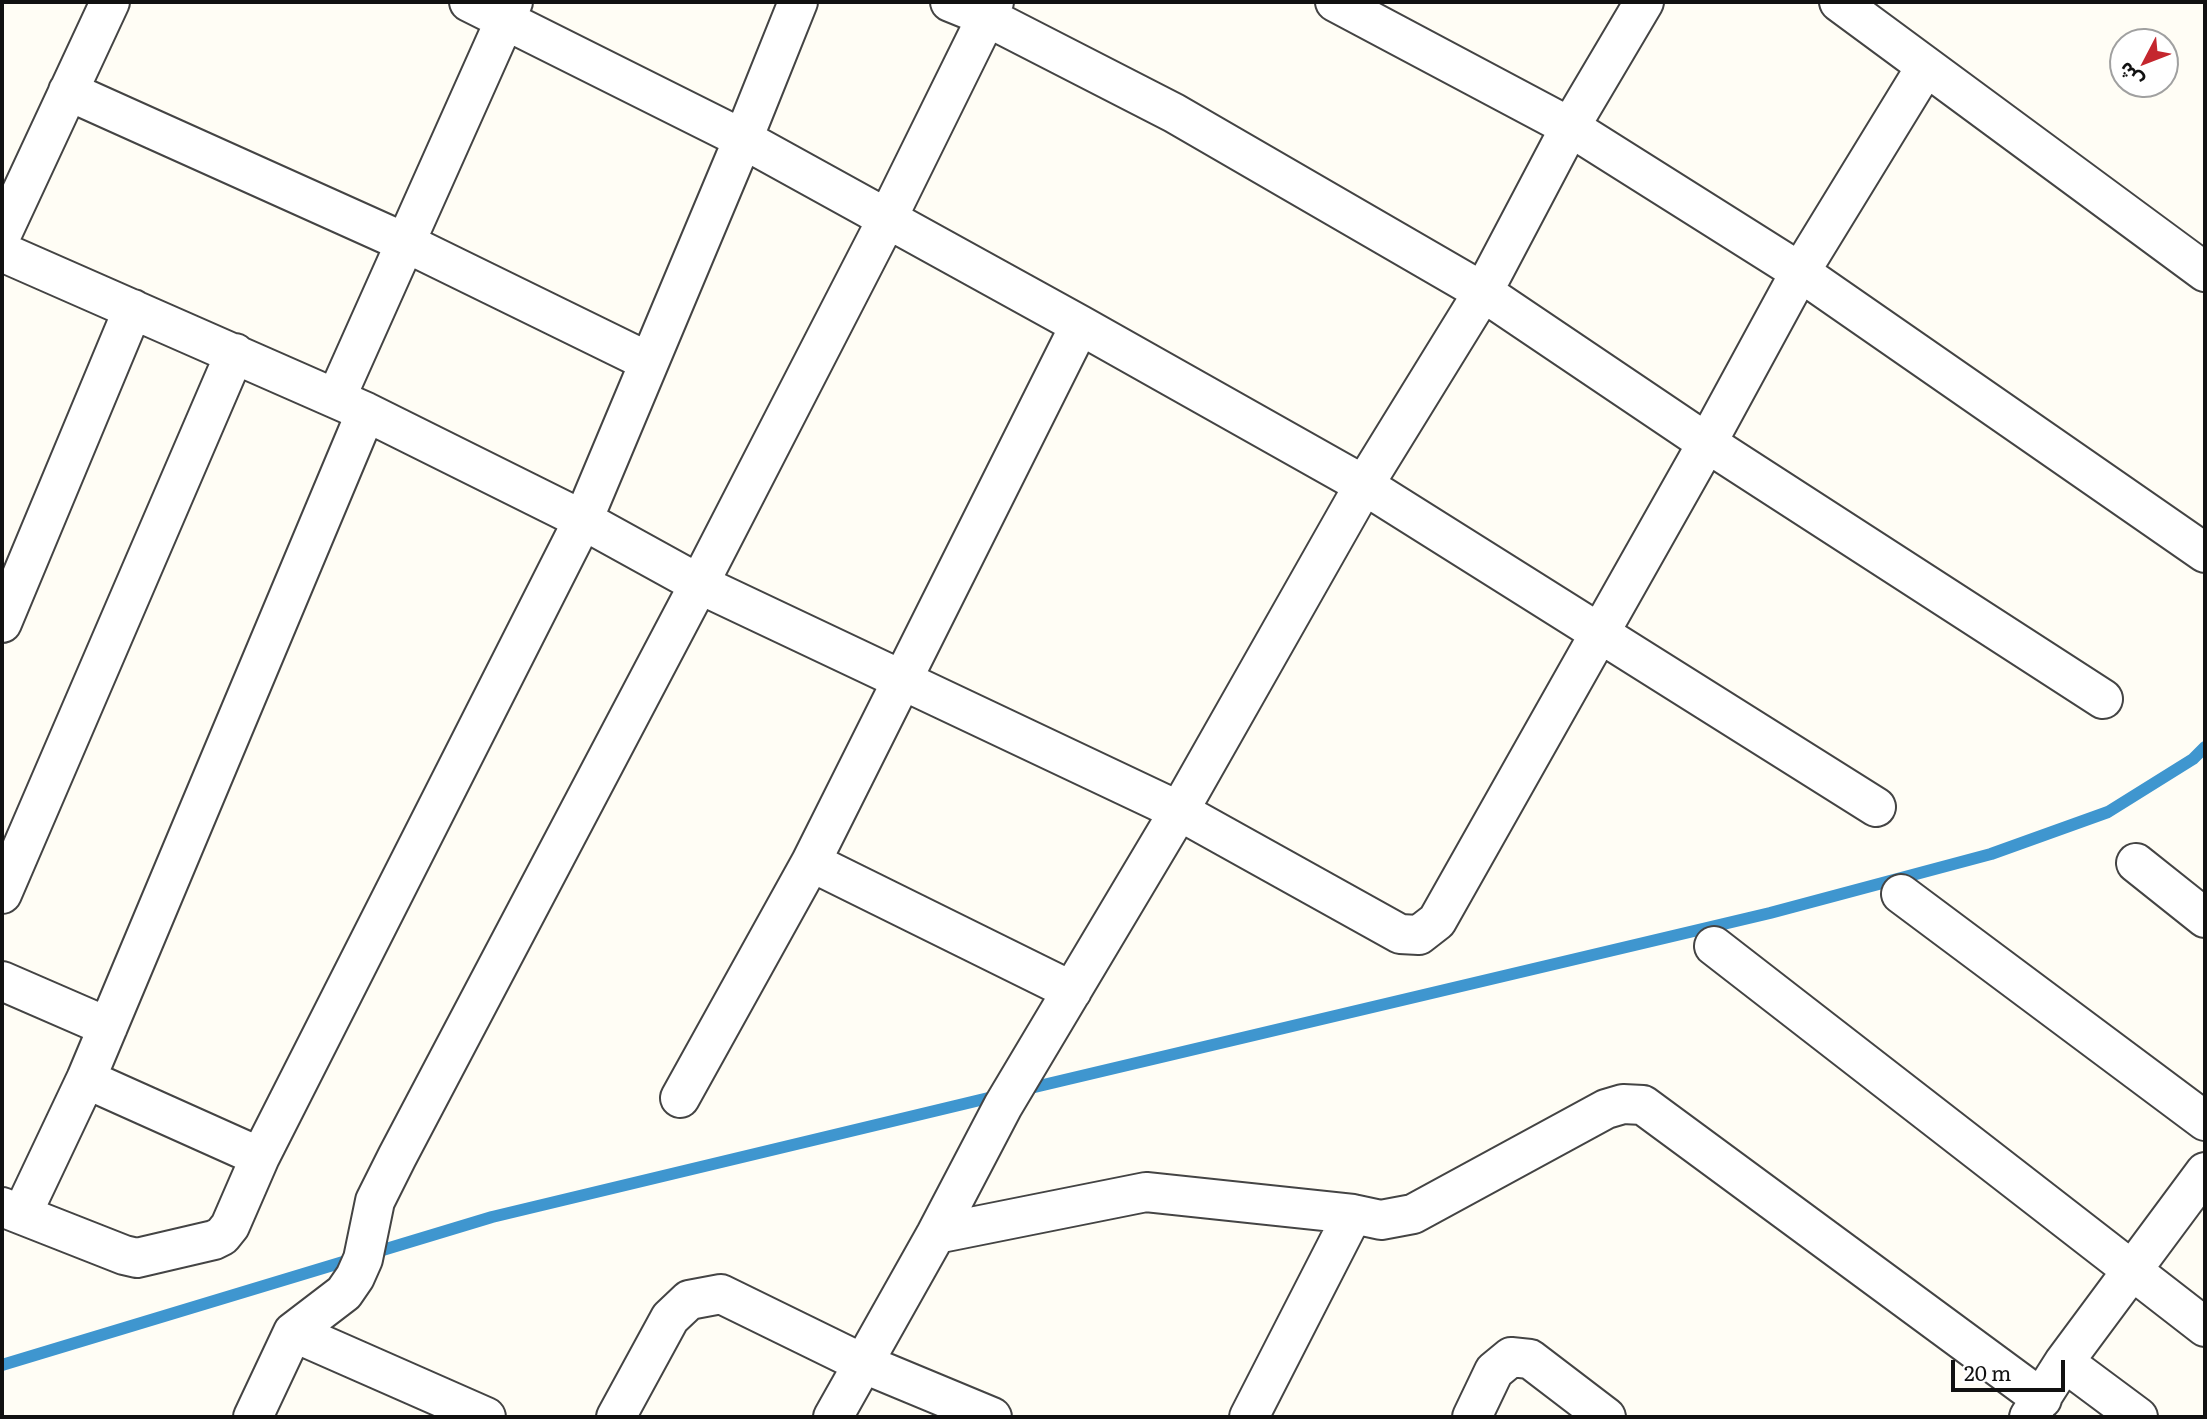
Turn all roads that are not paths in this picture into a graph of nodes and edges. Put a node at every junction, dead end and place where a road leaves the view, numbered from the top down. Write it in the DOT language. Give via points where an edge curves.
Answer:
graph roads {
  1 [pos="110,2"];
  2 [pos="469,2"];
  3 [pos="798,2"];
  4 [pos="950,2"];
  5 [pos="1335,2"];
  6 [pos="1644,2"];
  7 [pos="1839,2"];
  8 [pos="990,10"];
  9 [pos="509,11"];
  10 [pos="1925,68"];
  11 [pos="68,91"];
  12 [pos="1570,128"];
  13 [pos="743,139"];
  14 [pos="887,219"];
  15 [pos="2,234"];
  16 [pos="406,243"];
  17 [pos="2,252"];
  18 [pos="1800,272"];
  19 [pos="2205,272"];
  20 [pos="1483,292"];
  21 [pos="133,309"];
  22 [pos="1080,324"];
  23 [pos="235,353"];
  24 [pos="649,362"];
  25 [pos="351,405"];
  26 [pos="1707,443"];
  27 [pos="1364,485"];
  28 [pos="583,520"];
  29 [pos="2205,553"];
  30 [pos="699,584"];
  31 [pos="2,623"];
  32 [pos="1600,632"];
  33 [pos="902,682"];
  34 [pos="2103,699"];
  35 [pos="1876,807"];
  36 [pos="1178,811"];
  37 [pos="811,862"];
  38 [pos="2136,863"];
  39 [pos="2,894"];
  40 [pos="1900,894"];
  41 [pos="2205,918"];
  42 [pos="1713,946"];
  43 [pos="2,981"];
  44 [pos="1072,991"];
  45 [pos="108,1027"];
  46 [pos="86,1079"];
  47 [pos="680,1098"];
  48 [pos="2205,1121"];
  49 [pos="260,1157"];
  50 [pos="2205,1172"];
  51 [pos="12,1210"];
  52 [pos="1353,1214"];
  53 [pos="936,1234"];
  54 [pos="2132,1270"];
  55 [pos="2205,1326"];
  56 [pos="293,1332"];
  57 [pos="2064,1362"];
  58 [pos="862,1363"];
  59 [pos="2036,1408"];
  60 [pos="253,1417"];
  61 [pos="486,1417"];
  62 [pos="615,1417"];
  63 [pos="833,1417"];
  64 [pos="992,1417"];
  65 [pos="1249,1417"];
  66 [pos="1472,1417"];
  67 [pos="1606,1417"];
  68 [pos="2138,1417"];
  1 -- 11 [label="street"];
  2 -- 9 [label="street"];
  3 -- 13 [label="street"];
  4 -- 8 [label="street"];
  5 -- 12 [label="street"];
  6 -- 12 [label="street"];
  7 -- 10 [label="street"];
  8 -- 14 [label="street"];
  8 -- 20 [label="street"];
  9 -- 13 [label="street"];
  9 -- 16 [label="street"];
  10 -- 18 [label="street"];
  10 -- 19 [label="street"];
  11 -- 15 [label="street"];
  11 -- 16 [label="street"];
  12 -- 18 [label="street"];
  12 -- 20 [label="street"];
  13 -- 14 [label="street"];
  13 -- 24 [label="street"];
  14 -- 22 [label="street"];
  14 -- 30 [label="street"];
  16 -- 24 [label="street"];
  16 -- 25 [label="street"];
  17 -- 21 [label="street"];
  18 -- 26 [label="street"];
  18 -- 29 [label="street"];
  20 -- 26 [label="street"];
  20 -- 27 [label="street"];
  21 -- 23 [label="street"];
  21 -- 31 [label="street"];
  22 -- 27 [label="street"];
  22 -- 33 [label="street"];
  23 -- 25 [label="street"];
  23 -- 39 [label="street"];
  24 -- 28 [label="street"];
  25 -- 28 [label="street"];
  25 -- 45 [label="street"];
  26 -- 32 [label="street"];
  26 -- 34 [label="street"];
  27 -- 32 [label="street"];
  27 -- 36 [label="street"];
  28 -- 30 [label="street"];
  28 -- 49 [label="street"];
  30 -- 33 [label="street"];
  30 -- 56 [label="street" via="375,1201 355,1277 344,1293"];
  32 -- 35 [label="street"];
  32 -- 36 [label="street" via="1437,921 1419,934 1400,934"];
  33 -- 36 [label="street"];
  33 -- 37 [label="street"];
  36 -- 44 [label="street"];
  37 -- 44 [label="street"];
  37 -- 47 [label="street"];
  38 -- 41 [label="street"];
  40 -- 48 [label="street"];
  42 -- 54 [label="street"];
  43 -- 45 [label="street"];
  44 -- 53 [label="street" via="1003,1107"];
  45 -- 46 [label="street"];
  46 -- 49 [label="street"];
  46 -- 51 [label="street"];
  49 -- 51 [label="street" via="222,1236 137,1258"];
  50 -- 54 [label="street"];
  52 -- 53 [label="street" via="1146,1192"];
  52 -- 59 [label="street" via="1381,1220 1413,1214 1606,1109 1643,1105"];
  52 -- 65 [label="street"];
  53 -- 58 [label="street"];
  54 -- 55 [label="street"];
  54 -- 57 [label="street"];
  56 -- 60 [label="street"];
  56 -- 61 [label="street"];
  57 -- 59 [label="street"];
  57 -- 68 [label="street"];
  58 -- 62 [label="street" via="721,1294 689,1300 670,1318"];
  58 -- 63 [label="street"];
  58 -- 64 [label="street"];
  66 -- 67 [label="street" via="1494,1371 1511,1357 1530,1359"];
}
